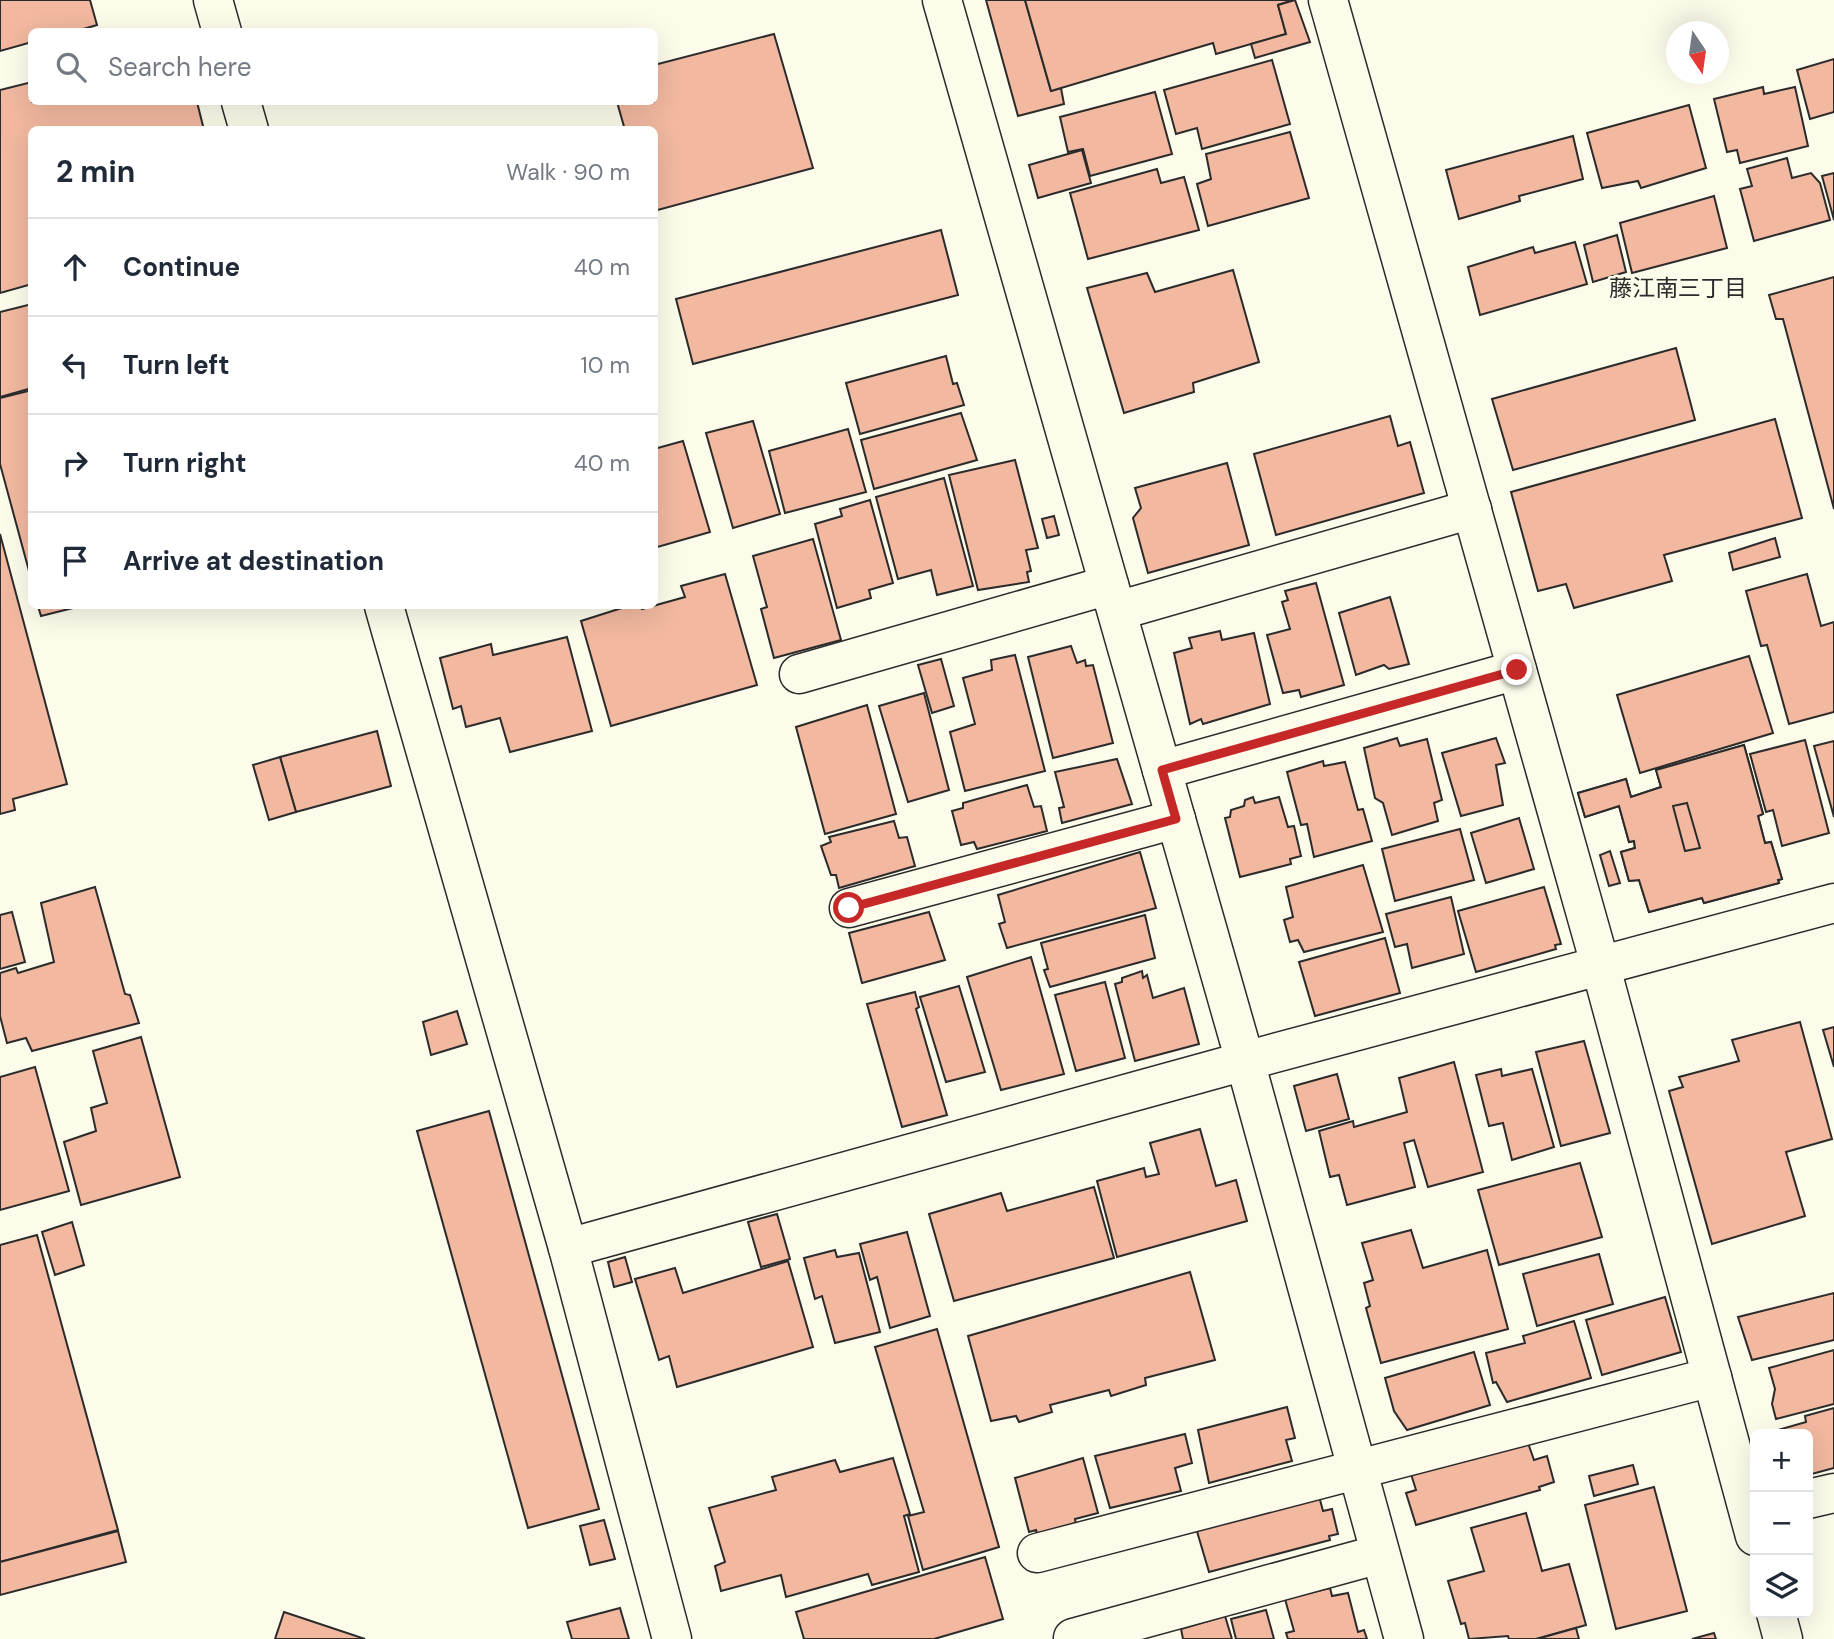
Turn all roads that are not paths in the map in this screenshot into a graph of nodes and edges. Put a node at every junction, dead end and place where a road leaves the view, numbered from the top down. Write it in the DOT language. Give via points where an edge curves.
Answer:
graph roads {
  1 [pos="213,0"];
  2 [pos="942,0"];
  3 [pos="1328,0"];
  4 [pos="221,28"];
  5 [pos="243,105"];
  6 [pos="248,126"];
  7 [pos="1472,509"];
  8 [pos="1113,598"];
  9 [pos="385,609"];
  10 [pos="1517,670"];
  11 [pos="799,674"];
  12 [pos="1162,770"];
  13 [pos="1176,819"];
  14 [pos="1834,903"];
  15 [pos="849,908"];
  16 [pos="1600,964"];
  17 [pos="1245,1061"];
  18 [pos="568,1248"];
  19 [pos="1712,1377"];
  20 [pos="1357,1469"];
  21 [pos="1834,1493"];
  22 [pos="1813,1498"];
  23 [pos="1750,1510"];
  24 [pos="1037,1553"];
  25 [pos="1380,1555"];
  26 [pos="1777,1618"];
  27 [pos="1073,1638"];
  28 [pos="672,1639"];
  29 [pos="1404,1639"];
  30 [pos="1783,1639"];
  1 -- 4 [label="street"];
  2 -- 8 [label="street"];
  3 -- 7 [label="street"];
  5 -- 6 [label="street"];
  7 -- 8 [label="street"];
  7 -- 10 [label="street"];
  8 -- 11 [label="street"];
  8 -- 12 [label="street"];
  9 -- 18 [label="street"];
  10 -- 12 [label="street"];
  10 -- 16 [label="street"];
  12 -- 13 [label="street"];
  13 -- 15 [label="street"];
  13 -- 17 [label="street"];
  14 -- 16 [label="street"];
  16 -- 17 [label="street"];
  16 -- 19 [label="street"];
  17 -- 18 [label="street"];
  17 -- 20 [label="street"];
  18 -- 28 [label="street"];
  19 -- 20 [label="street"];
  19 -- 23 [label="street"];
  20 -- 24 [label="street"];
  20 -- 25 [label="street"];
  21 -- 22 [label="street"];
  25 -- 27 [label="street"];
  25 -- 29 [label="street"];
  26 -- 30 [label="street"];
}
